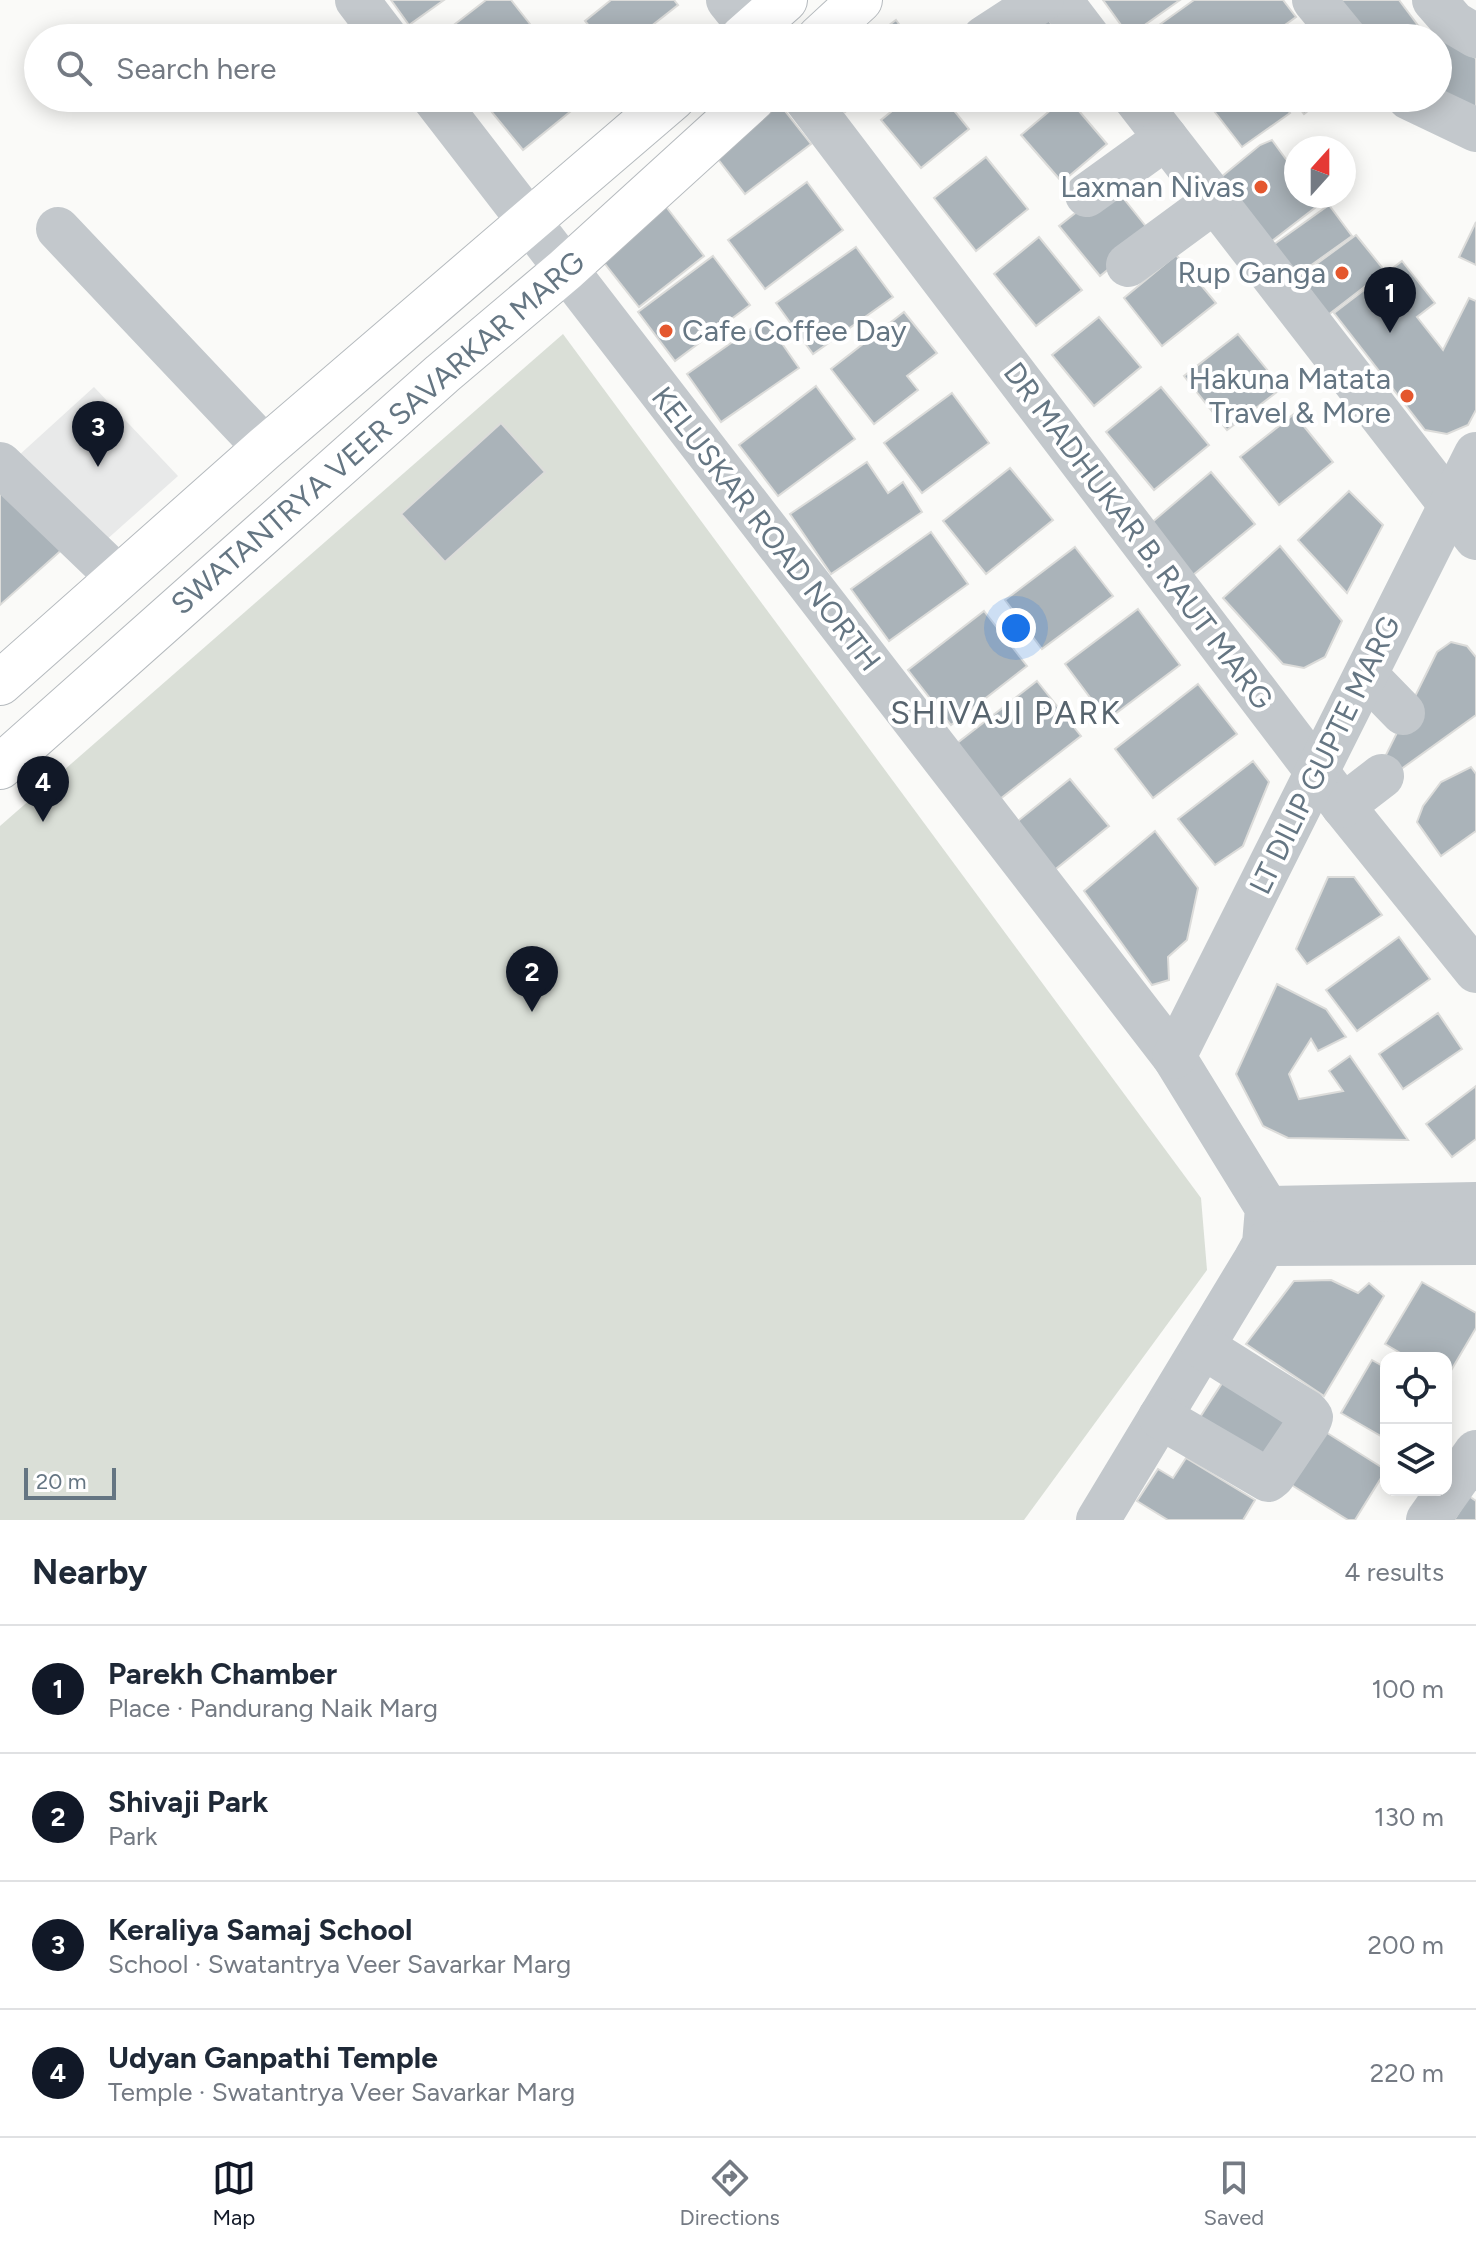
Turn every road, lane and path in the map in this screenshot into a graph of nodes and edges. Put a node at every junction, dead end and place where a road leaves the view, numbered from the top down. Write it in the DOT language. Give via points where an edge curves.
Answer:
graph roads {
  1 [pos="357,0"];
  2 [pos="785,0"];
  3 [pos="860,0"];
  4 [pos="1042,0"];
  5 [pos="1060,0"];
  6 [pos="1314,0"];
  7 [pos="1434,0"];
  8 [pos="741,23"];
  9 [pos="375,24"];
  10 [pos="834,24"];
  11 [pos="1005,24"];
  12 [pos="1078,24"];
  13 [pos="1334,24"];
  14 [pos="1476,36"];
  15 [pos="445,112"];
  16 [pos="657,112"];
  17 [pos="739,112"];
  18 [pos="816,112"];
  19 [pos="1141,112"];
  20 [pos="1438,112"];
  21 [pos="1476,130"];
  22 [pos="1155,146"];
  23 [pos="1087,195"];
  24 [pos="1204,210"];
  25 [pos="531,221"];
  26 [pos="58,229"];
  27 [pos="1128,265"];
  28 [pos="565,270"];
  29 [pos="265,448"];
  30 [pos="1476,454"];
  31 [pos="0,464"];
  32 [pos="1449,504"];
  33 [pos="1476,538"];
  34 [pos="119,578"];
  35 [pos="1366,675"];
  36 [pos="0,683"];
  37 [pos="1403,713"];
  38 [pos="0,767"];
  39 [pos="1382,776"];
  40 [pos="1331,789"];
  41 [pos="1476,971"];
  42 [pos="1174,1057"];
  43 [pos="1476,1204"];
  44 [pos="1265,1226"];
  45 [pos="1476,1243"];
  46 [pos="1203,1347"];
  47 [pos="1160,1417"];
  48 [pos="1476,1452"];
  49 [pos="1098,1520"];
  50 [pos="1428,1520"];
  1 -- 9 [label="street"];
  2 -- 8 [label="main road"];
  3 -- 10 [label="main road"];
  4 -- 11 [label="street"];
  5 -- 12 [label="street"];
  6 -- 13 [label="street"];
  7 -- 14 [label="street" via="1454,23"];
  15 -- 25 [label="street, KELUSKAR ROAD NORTH"];
  16 -- 25 [label="main road, SWATANTRYA VEER SAVARKAR MARG"];
  17 -- 28 [label="main road, SWATANTRYA VEER SAVARKAR MARG"];
  18 -- 40 [label="street, DR MADHUKAR B. RAUT MARG"];
  19 -- 22 [label="street"];
  20 -- 21 [label="street"];
  22 -- 23 [label="street"];
  22 -- 24 [label="street"];
  24 -- 27 [label="street"];
  24 -- 32 [label="street"];
  25 -- 28 [label="street, KELUSKAR ROAD NORTH"];
  25 -- 29 [label="main road, SWATANTRYA VEER SAVARKAR MARG"];
  26 -- 29 [label="street"];
  28 -- 38 [label="main road, SWATANTRYA VEER SAVARKAR MARG"];
  28 -- 42 [label="street, KELUSKAR ROAD NORTH"];
  29 -- 34 [label="main road, SWATANTRYA VEER SAVARKAR MARG"];
  30 -- 32 [label="street, LT DILIP GUPTE MARG"];
  31 -- 34 [label="street"];
  32 -- 33 [label="street"];
  32 -- 35 [label="street, LT DILIP GUPTE MARG"];
  34 -- 36 [label="main road, SWATANTRYA VEER SAVARKAR MARG"];
  35 -- 37 [label="street"];
  35 -- 40 [label="street, LT DILIP GUPTE MARG"];
  39 -- 40 [label="street"];
  40 -- 41 [label="street, DR MADHUKAR B. RAUT MARG"];
  40 -- 42 [label="street, LT DILIP GUPTE MARG"];
  42 -- 44 [label="street, KELUSKAR ROAD NORTH"];
  43 -- 44 [label="street"];
  44 -- 45 [label="street"];
  44 -- 46 [label="street"];
  46 -- 47 [label="street"];
  46 -- 47 [label="street" via="1307,1412 1308,1424 1268,1480"];
  47 -- 49 [label="street"];
  48 -- 50 [label="street"];
}
